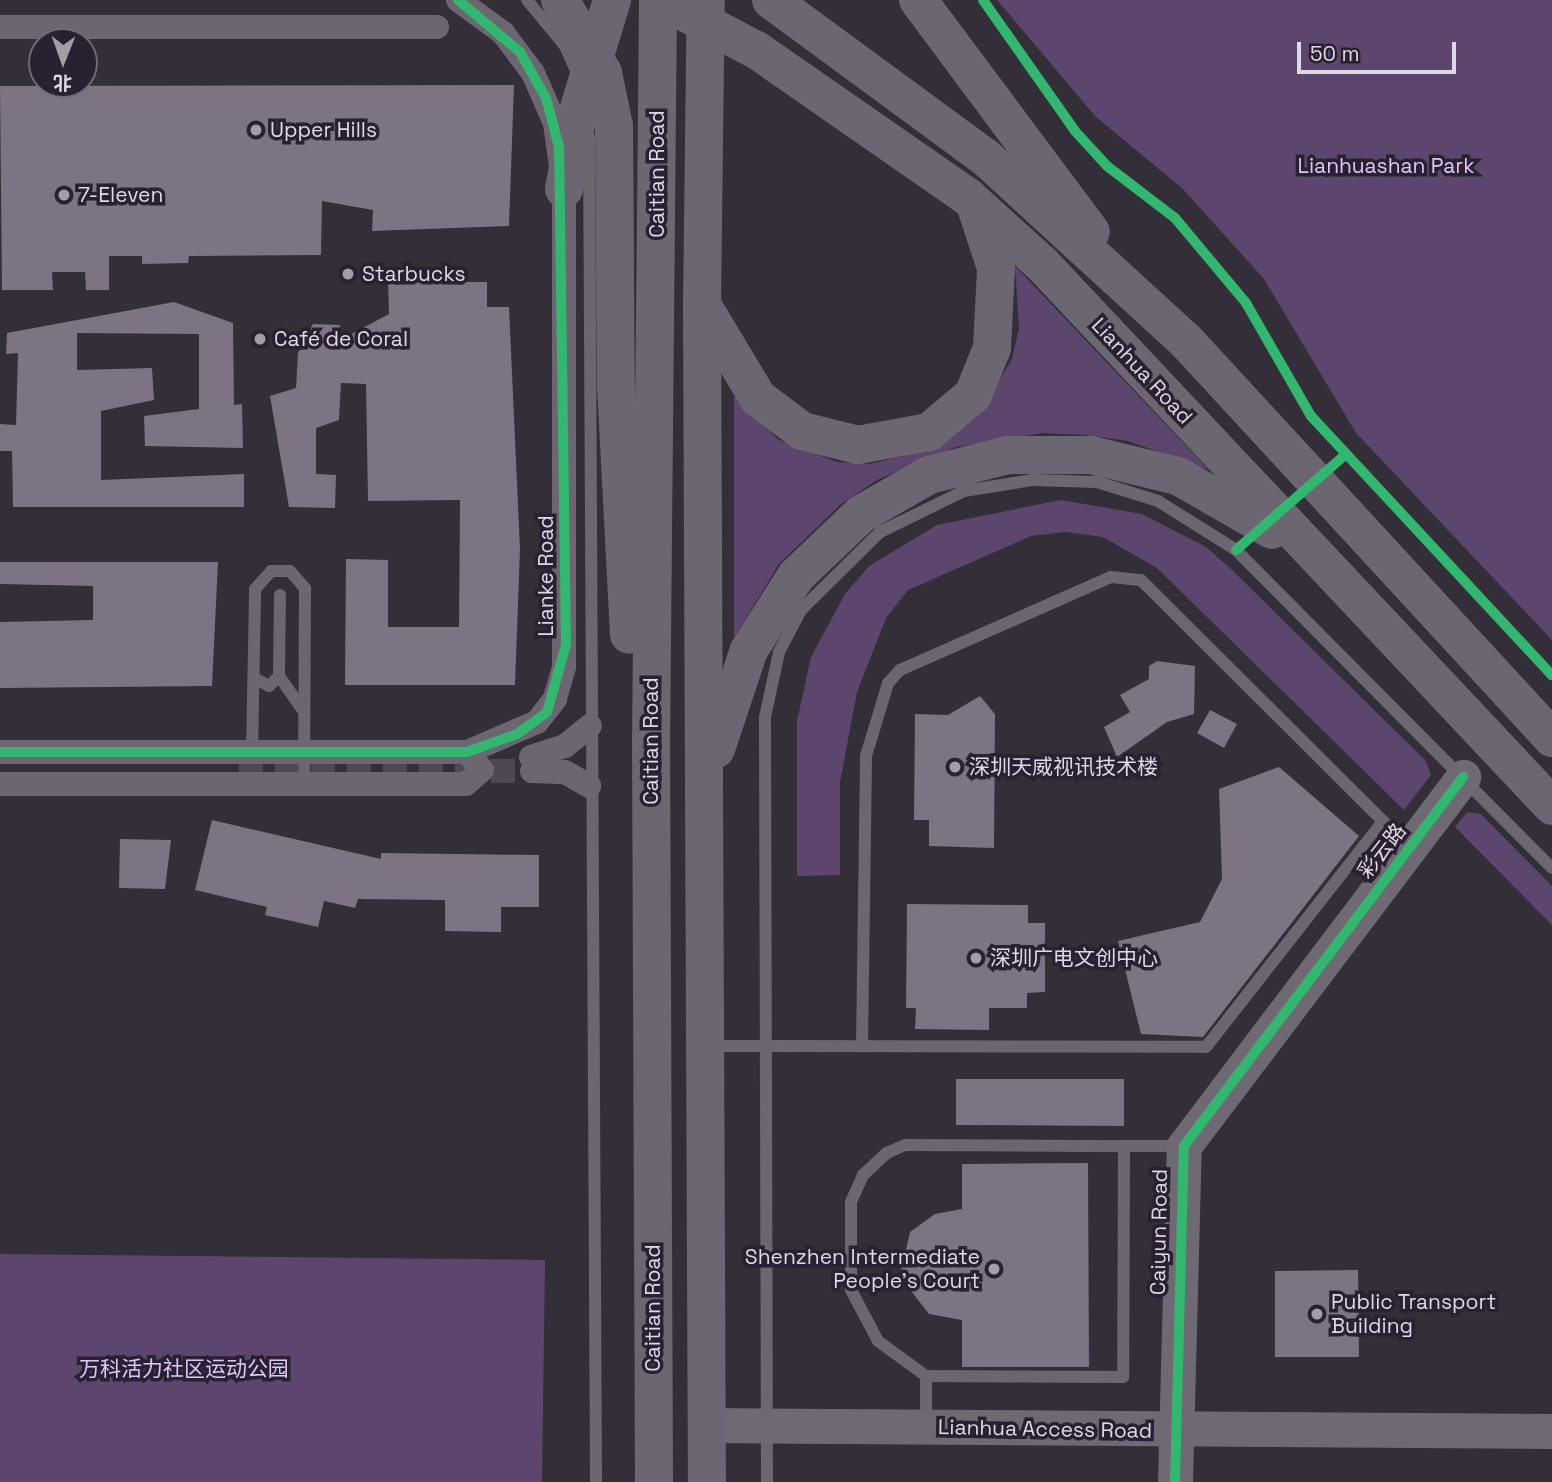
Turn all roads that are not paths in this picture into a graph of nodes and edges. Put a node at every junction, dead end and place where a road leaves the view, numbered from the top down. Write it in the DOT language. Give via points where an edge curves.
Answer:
graph roads {
  1 [pos="458,0"];
  2 [pos="527,0"];
  3 [pos="560,0"];
  4 [pos="612,0"];
  5 [pos="771,0"];
  6 [pos="918,0"];
  7 [pos="674,2"];
  8 [pos="0,27"];
  9 [pos="438,27"];
  10 [pos="564,189"];
  11 [pos="968,197"];
  12 [pos="702,306"];
  13 [pos="1186,342"];
  14 [pos="1328,568"];
  15 [pos="280,595"];
  16 [pos="279,676"];
  17 [pos="254,678"];
  18 [pos="304,712"];
  19 [pos="590,726"];
  20 [pos="1552,738"];
  21 [pos="650,746"];
  22 [pos="0,752"];
  23 [pos="252,752"];
  24 [pos="304,752"];
  25 [pos="467,752"];
  26 [pos="1463,777"];
  27 [pos="0,784"];
  28 [pos="304,784"];
  29 [pos="589,786"];
  30 [pos="704,791"];
  31 [pos="1552,806"];
  32 [pos="1383,821"];
  33 [pos="1409,847"];
  34 [pos="1552,868"];
  35 [pos="705,1046"];
  36 [pos="766,1046"];
  37 [pos="862,1046"];
  38 [pos="1124,1146"];
  39 [pos="1184,1146"];
  40 [pos="926,1376"];
  41 [pos="707,1425"];
  42 [pos="766,1427"];
  43 [pos="926,1427"];
  44 [pos="1176,1430"];
  45 [pos="1552,1431"];
  46 [pos="596,1482"];
  47 [pos="654,1482"];
  48 [pos="707,1482"];
  49 [pos="767,1482"];
  50 [pos="1175,1482"];
  1 -- 10 [label="street, Lianke Road, bridge" via="503,33 533,73 555,123"];
  2 -- 19 [label="lane" via="570,57 588,122"];
  3 -- 21 [label="main road" via="603,73 614,126 622,538 633,682"];
  4 -- 10 [label="main road, bridge" via="579,108"];
  5 -- 13 [label="main road" via="985,157"];
  6 -- 13 [label="main road" via="1079,218"];
  7 -- 11 [label="main road, Lianhua Road" via="758,51"];
  7 -- 12 [label="main road, bridge"];
  7 -- 21 [label="main road, Caitian Road" via="657,304"];
  8 -- 9 [label="street"];
  10 -- 25 [label="street, Lianke Road, bridge" via="564,667 555,699 537,722"];
  11 -- 12 [label="main road" via="993,251 994,341 973,395 929,432 858,445 791,424 758,398"];
  11 -- 14 [label="main road, Lianhua Road" via="1042,264"];
  12 -- 30 [label="main road"];
  13 -- 20 [label="main road"];
  14 -- 30 [label="main road" via="1220,496 1130,461 1008,456 929,475 884,499 828,542 772,608 730,696"];
  14 -- 31 [label="main road, Lianhua Road"];
  15 -- 16 [label="lane"];
  16 -- 17 [label="lane" via="269,686"];
  16 -- 18 [label="lane"];
  17 -- 18 [label="lane" via="255,589 271,571 290,572 305,588"];
  17 -- 23 [label="lane"];
  18 -- 24 [label="lane"];
  19 -- 29 [label="lane"];
  19 -- 29 [label="street" via="531,764 565,772"];
  21 -- 47 [label="main road, Caitian Road"];
  22 -- 23 [label="street, Lianke Road"];
  23 -- 24 [label="street, Lianke Road"];
  24 -- 25 [label="street, Lianke Road"];
  24 -- 28 [label="lane"];
  25 -- 28 [label="street" via="482,770 466,784"];
  26 -- 33 [label="main road, 彩云路"];
  26 -- 34 [label="lane"];
  26 -- 36 [label="lane" via="1236,550 1158,501 1097,482 1033,480 936,502 880,532 832,575 787,633 771,676 764,728"];
  27 -- 28 [label="street"];
  29 -- 46 [label="lane"];
  30 -- 35 [label="main road"];
  32 -- 33 [label="lane"];
  32 -- 37 [label="lane" via="1206,1047"];
  32 -- 37 [label="lane" via="1141,580 1111,577 900,670 888,683 866,756"];
  33 -- 39 [label="main road, Caiyun Road"];
  35 -- 36 [label="lane"];
  35 -- 41 [label="main road"];
  36 -- 37 [label="lane"];
  36 -- 42 [label="lane"];
  38 -- 39 [label="lane"];
  38 -- 40 [label="lane" via="1123,1377"];
  38 -- 40 [label="lane" via="905,1145 863,1175 851,1202 851,1290 878,1341"];
  39 -- 44 [label="main road, Caiyun Road"];
  40 -- 43 [label="lane"];
  41 -- 42 [label="main road, Lianhua Access Road"];
  41 -- 48 [label="main road"];
  42 -- 43 [label="main road, Lianhua Access Road"];
  42 -- 49 [label="lane"];
  43 -- 44 [label="main road, Lianhua Access Road"];
  44 -- 45 [label="main road, Lianhua Access Road"];
  44 -- 50 [label="main road, Caiyun Road"];
}
